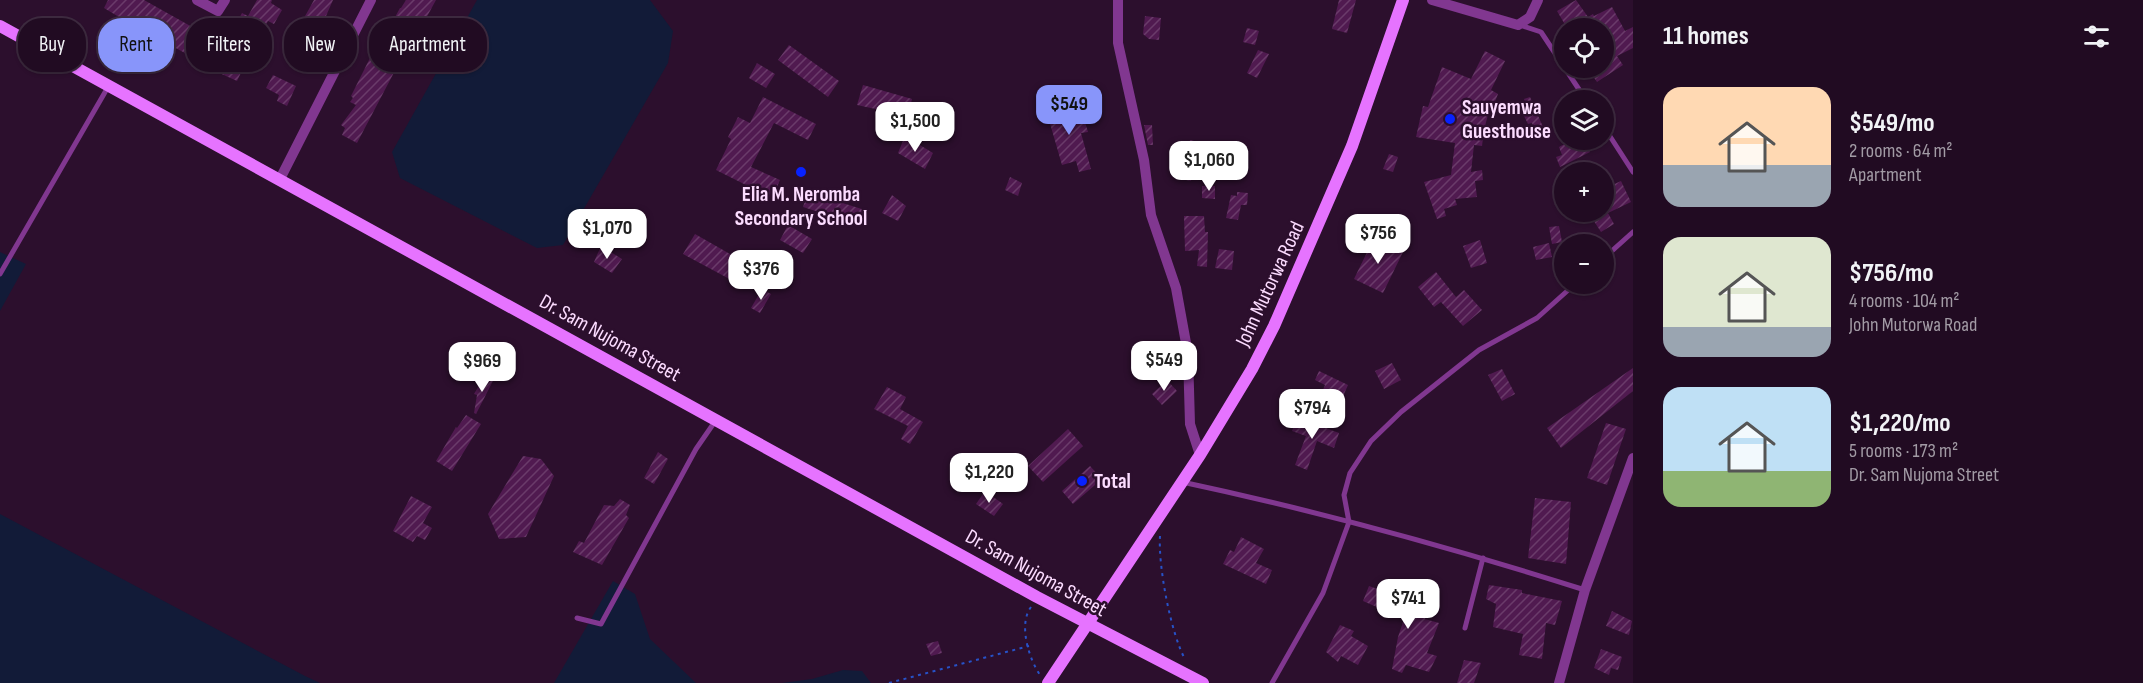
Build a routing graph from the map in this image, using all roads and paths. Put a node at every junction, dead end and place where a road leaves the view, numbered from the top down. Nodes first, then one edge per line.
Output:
1 (197, 0) edge
2 (225, 0) edge
3 (371, 0) edge
4 (1118, 0) edge
5 (1403, 0) edge
6 (1432, 0) edge
7 (1538, 0) edge
8 (1518, 25) junction
9 (0, 26) edge
10 (109, 85) junction
11 (1579, 90) edge
12 (1614, 143) edge
13 (1633, 172) edge
14 (280, 179) junction
15 (1633, 232) edge
16 (1614, 249) edge
17 (0, 274) edge
18 (1564, 294) edge
19 (717, 419) junction
20 (1200, 455) junction
21 (1633, 458) edge
22 (1182, 482) junction
23 (1349, 522) junction
24 (1160, 529) dead end
25 (1483, 558) junction
26 (1585, 590) junction
27 (1038, 597) junction
28 (577, 618) dead end
29 (1087, 624) junction
30 (1465, 628) dead end
31 (1029, 646) junction
32 (1193, 681) edge
33 (890, 683) edge
34 (1048, 683) edge
35 (1272, 683) edge
36 (1559, 683) edge

1 - 2 street
3 - 14 street
4 - 20 street
5 - 20 street, John Mutorwa Road
6 - 8 street
7 - 8 street
8 - 11 lane
9 - 10 street, Dr. Sam Nujoma Street
10 - 14 street, Dr. Sam Nujoma Street
10 - 17 lane
12 - 13 lane
14 - 19 street, Dr. Sam Nujoma Street
15 - 16 lane
18 - 23 lane
19 - 27 street, Dr. Sam Nujoma Street
19 - 28 lane
20 - 22 street, John Mutorwa Road
21 - 26 street
22 - 23 lane
22 - 29 street, John Mutorwa Road
23 - 25 lane
23 - 35 lane
24 - 32 path
25 - 26 lane
25 - 30 lane
26 - 36 street
27 - 29 street, Dr. Sam Nujoma Street
27 - 31 path
29 - 32 street, Dr. Sam Nujoma Street
29 - 34 street, John Mutorwa Road
31 - 33 path
31 - 34 path

